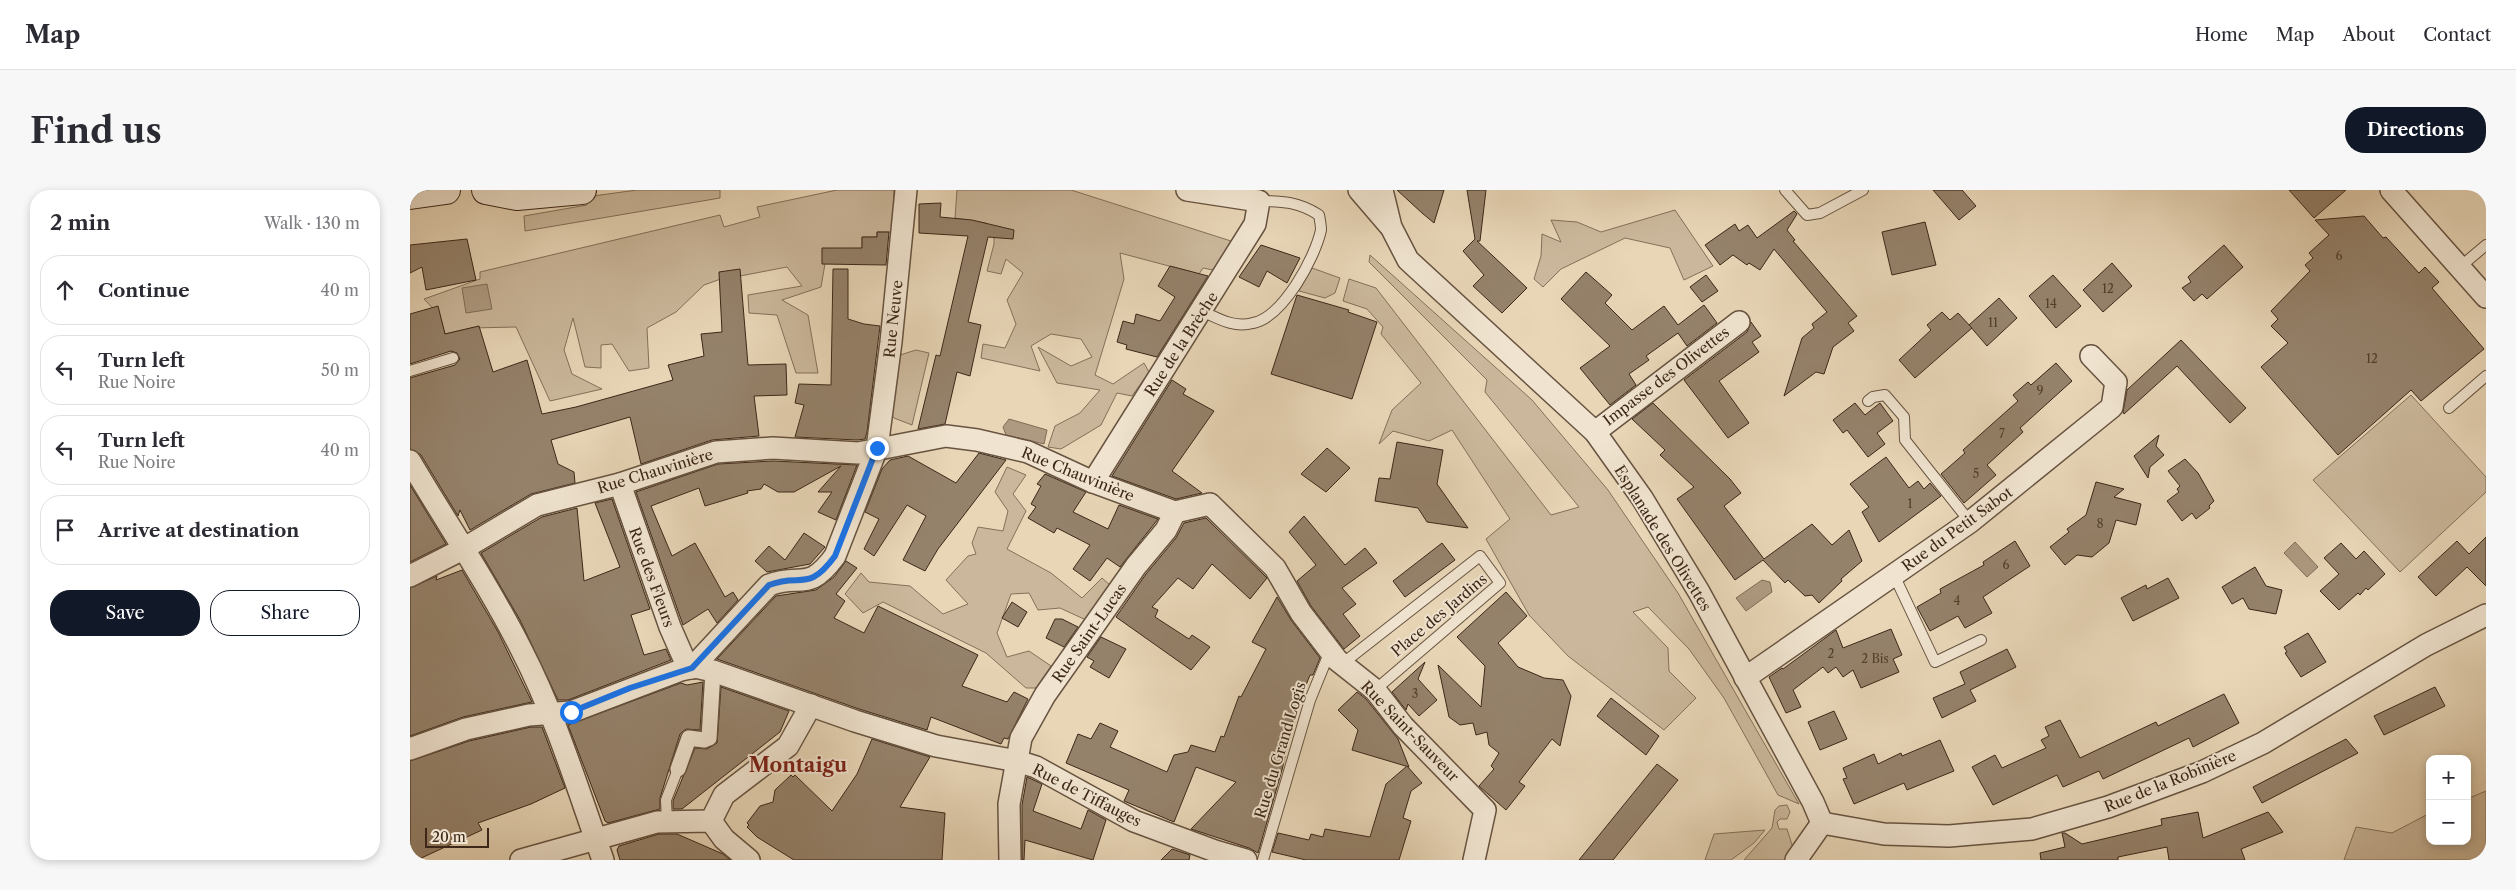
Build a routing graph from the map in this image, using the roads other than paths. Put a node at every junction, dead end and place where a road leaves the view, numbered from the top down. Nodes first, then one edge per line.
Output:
1 (446, 190) edge
2 (486, 190) edge
3 (582, 190) edge
4 (906, 190) edge
5 (1187, 190) edge
6 (1359, 190) edge
7 (1382, 190) edge
8 (1785, 190) edge
9 (1863, 190) edge
10 (2391, 190) edge
11 (410, 195) edge
12 (1259, 201) junction
13 (1391, 227) junction
14 (2486, 245) edge
15 (2460, 267) junction
16 (2486, 297) edge
17 (1202, 311) junction
18 (1739, 322) dead end
19 (2090, 356) dead end
20 (453, 358) dead end
21 (410, 371) edge
22 (2486, 376) edge
23 (1868, 402) dead end
24 (2449, 408) dead end
25 (1594, 432) junction
26 (877, 448) junction
27 (410, 461) edge
28 (1093, 482) junction
29 (620, 484) junction
30 (1175, 512) junction
31 (1970, 522) junction
32 (463, 549) junction
33 (1894, 575) junction
34 (410, 576) edge
35 (2486, 615) edge
36 (1981, 640) dead end
37 (1336, 657) junction
38 (690, 668) junction
39 (713, 670) junction
40 (1745, 678) junction
41 (1375, 690) junction
42 (812, 705) junction
43 (550, 714) junction
44 (410, 748) edge
45 (1016, 761) junction
46 (678, 769) joint
47 (712, 820) junction
48 (667, 821) junction
49 (1822, 823) junction
50 (596, 839) junction
51 (521, 860) edge
52 (603, 860) edge
53 (749, 860) edge
54 (1010, 860) edge
55 (1246, 860) edge
56 (1263, 860) edge
57 (1474, 860) edge
58 (1796, 860) edge

1 - 11 main road
2 - 3 main road
4 - 26 street, Rue Neuve
5 - 12 street
6 - 13 street, Esplanade des Olivettes
7 - 13 street, Esplanade des Olivettes
8 - 9 lane
10 - 15 street
12 - 17 street, Rue de la Brèche
12 - 17 lane
13 - 25 street, Esplanade des Olivettes
14 - 15 lane
15 - 16 street
17 - 28 street, Rue de la Brèche
18 - 25 street, Impasse des Olivettes
19 - 31 street, Rue du Petit Sabot
20 - 21 lane
22 - 24 lane
23 - 31 lane
25 - 40 street, Esplanade des Olivettes
26 - 28 street, Rue Chauvinière
26 - 29 street, Rue Chauvinière
26 - 38 street, Rue Neuve
27 - 32 street
28 - 30 street, Rue Chauvinière
29 - 32 street, Rue Chauvinière
29 - 38 street, Rue des Fleurs
30 - 37 street, Rue Saint-Sauveur
30 - 45 street, Rue Saint-Lucas
31 - 33 street, Rue du Petit Sabot
32 - 34 street, Rue Chauvinière
32 - 43 street
33 - 36 lane
33 - 40 street, Rue du Petit Sabot
35 - 49 street, Rue de la Robinière
37 - 41 street, Rue Saint-Sauveur
37 - 41 lane, Place des Jardins
37 - 56 lane, Rue du Grand Logis
38 - 39 street, Rue de Tiffauges
38 - 43 street
39 - 42 street, Rue de Tiffauges
39 - 46 street
40 - 49 street, Esplanade des Olivettes
41 - 57 street, Rue Saint-Sauveur
42 - 45 street, Rue de Tiffauges
42 - 47 street
43 - 44 street
43 - 50 street
45 - 54 street, Rue Saint-Lucas
45 - 55 street, Rue de Tiffauges
46 - 48 lane
47 - 48 street
47 - 53 street
48 - 50 street
49 - 58 street
50 - 51 street
50 - 52 street

